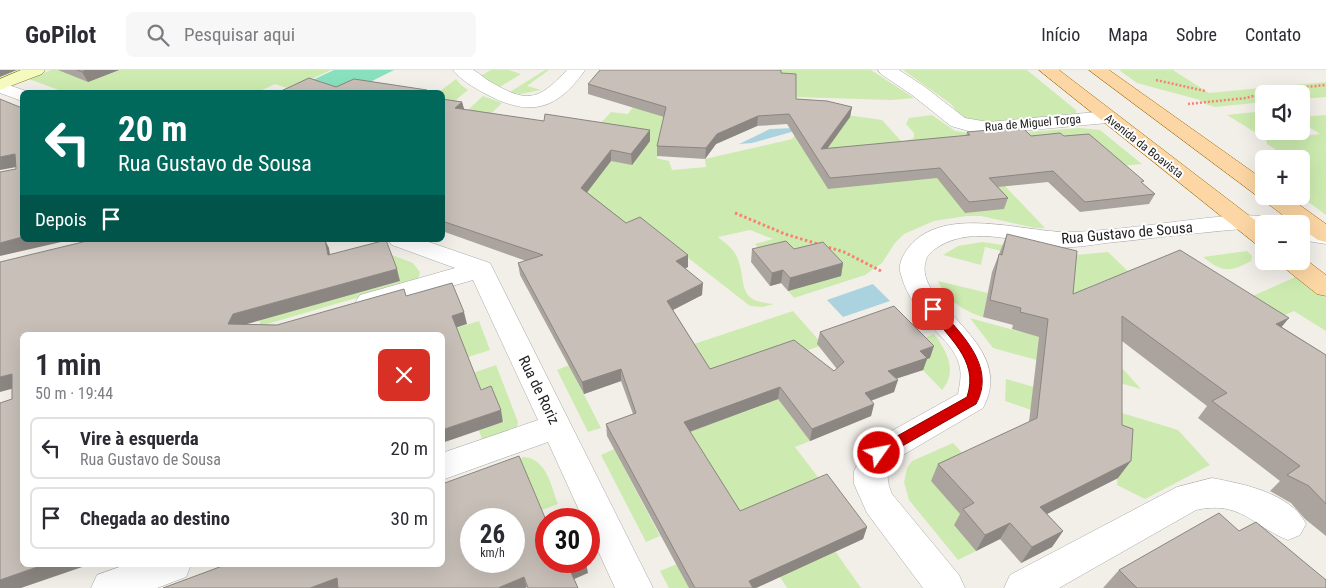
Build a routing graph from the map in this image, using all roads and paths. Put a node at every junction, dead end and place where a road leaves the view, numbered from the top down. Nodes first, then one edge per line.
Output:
1 (36, 70) edge
2 (462, 70) edge
3 (576, 70) edge
4 (886, 70) edge
5 (1048, 70) edge
6 (1098, 70) edge
7 (1148, 78) dead end
8 (1326, 85) edge
9 (0, 86) edge
10 (1204, 91) dead end
11 (20, 95) edge
12 (1203, 102) dead end
13 (1107, 117) junction
14 (1255, 183) edge
15 (1284, 205) edge
16 (734, 213) dead end
17 (1241, 221) junction
18 (1255, 222) edge
19 (1255, 232) edge
20 (1310, 233) edge
21 (1326, 236) edge
22 (406, 242) edge
23 (480, 269) junction
24 (1303, 270) edge
25 (888, 275) dead end
26 (1326, 288) edge
27 (346, 307) edge
28 (556, 426) junction
29 (445, 466) edge
30 (1288, 524) dead end
31 (168, 567) edge
32 (110, 588) edge
33 (634, 588) edge
34 (946, 588) edge
35 (1022, 588) edge

1 - 9 street
2 - 3 street
4 - 13 street, Rua de Miguel Torga
5 - 13 main road, Avenida da Boavista
6 - 14 main road
7 - 10 path
8 - 12 path
9 - 11 street
13 - 17 main road, Avenida da Boavista
15 - 21 main road
16 - 25 path
17 - 18 street
17 - 19 main road, Avenida da Boavista
17 - 34 street, Rua Gustavo de Sousa
20 - 21 street
22 - 23 street
23 - 27 street
23 - 28 street, Rua de Roriz
24 - 26 main road
28 - 29 street
28 - 33 street, Rua de Roriz
30 - 35 street
31 - 32 street

